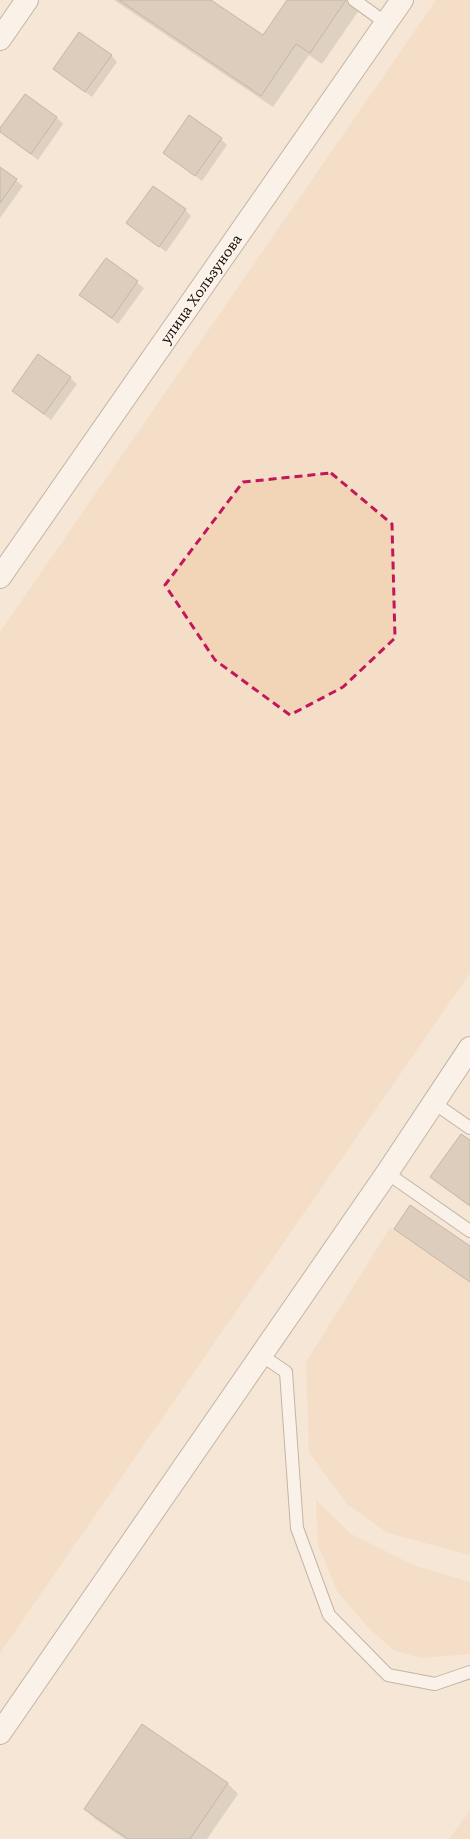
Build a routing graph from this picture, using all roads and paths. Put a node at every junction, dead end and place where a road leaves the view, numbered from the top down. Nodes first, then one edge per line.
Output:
1 (27, 0) edge
2 (354, 0) edge
3 (402, 0) edge
4 (386, 23) junction
5 (0, 40) edge
6 (0, 577) edge
7 (470, 1048) edge
8 (434, 1103) junction
9 (470, 1128) edge
10 (387, 1173) junction
11 (470, 1231) edge
12 (261, 1355) junction
13 (470, 1672) edge
14 (0, 1733) edge

1 - 5 main road
2 - 4 lane
3 - 4 main road, улица Хользунова
4 - 6 main road, улица Хользунова
7 - 8 main road
8 - 9 lane
8 - 10 main road
10 - 11 lane
10 - 12 main road
12 - 13 lane
12 - 14 main road

